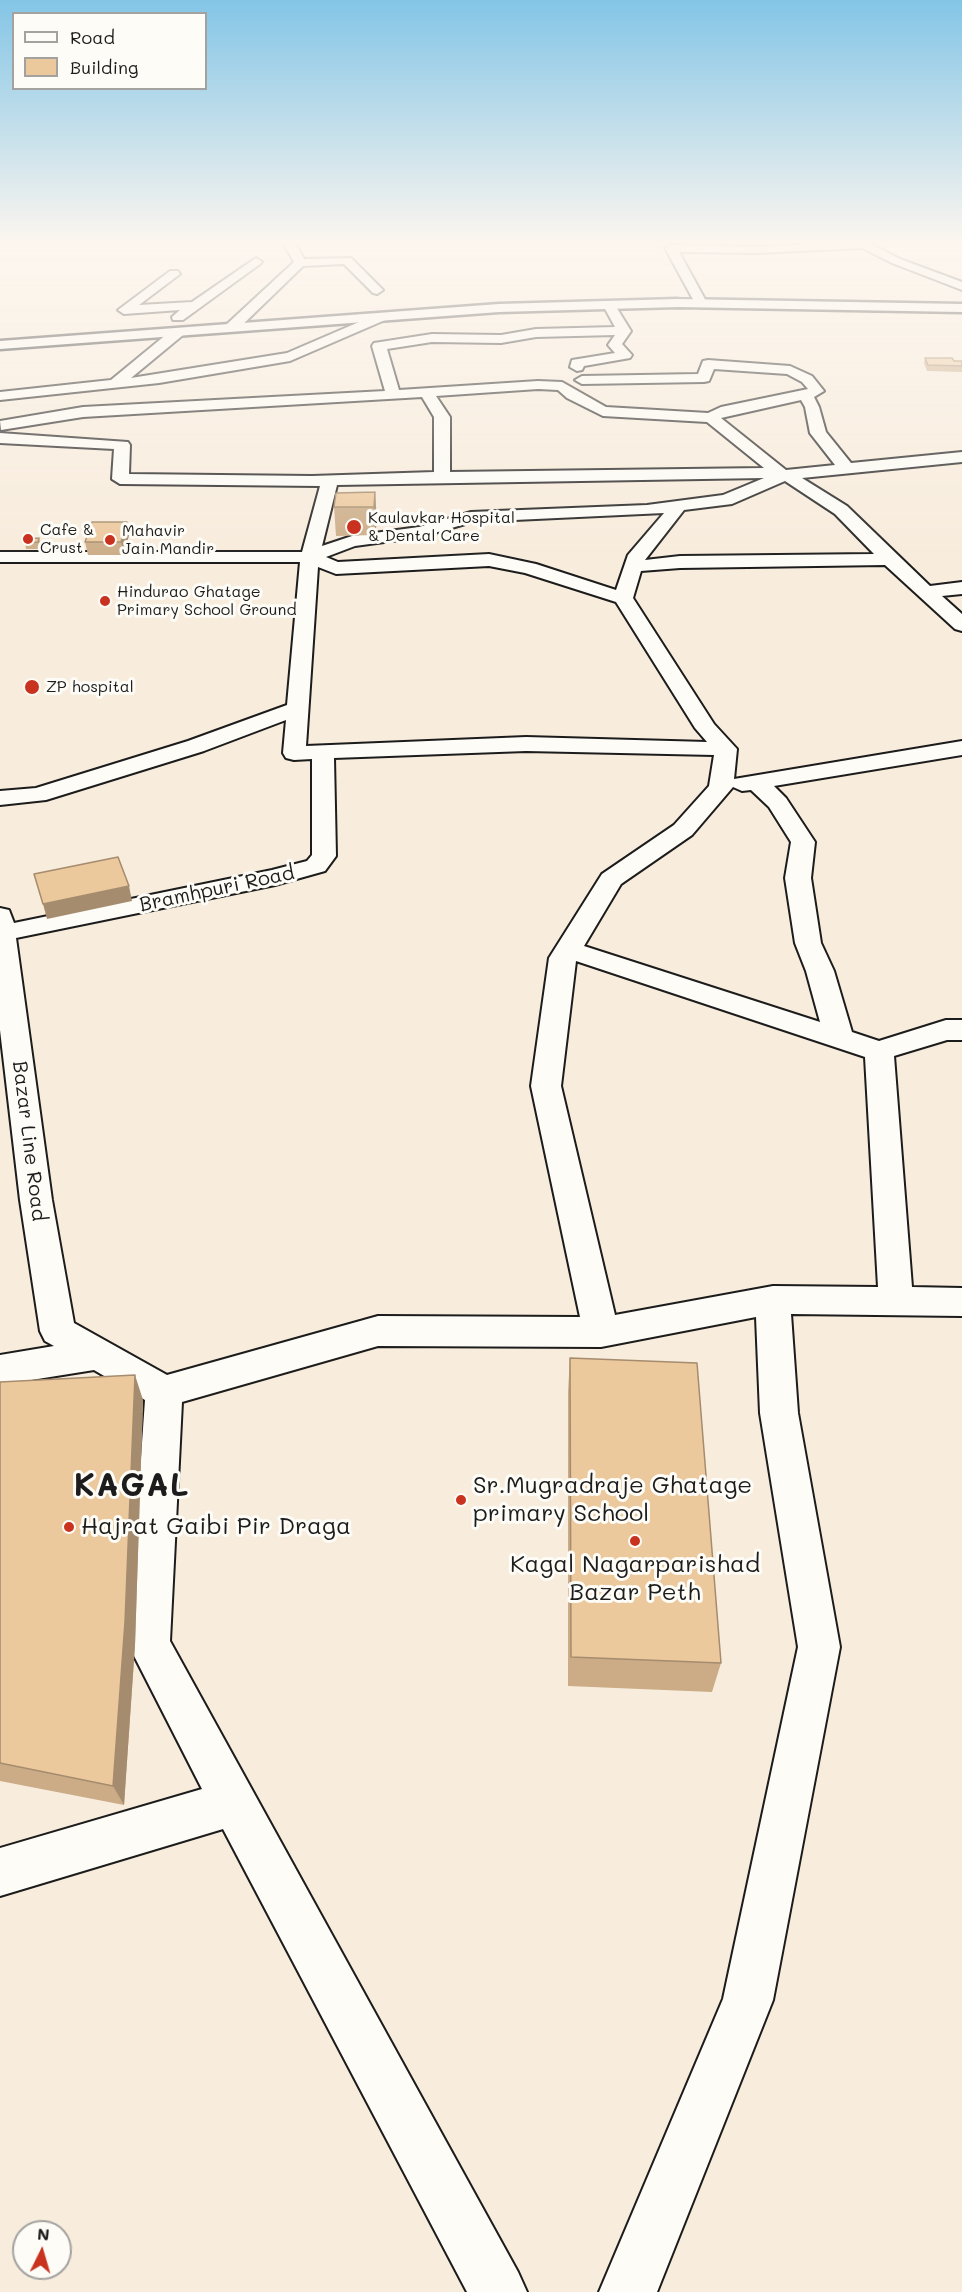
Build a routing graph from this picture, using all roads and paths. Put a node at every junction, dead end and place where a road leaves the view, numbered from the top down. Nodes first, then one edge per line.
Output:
1 (157, 350) edge
2 (306, 350) edge
3 (380, 350) edge
4 (620, 350) edge
5 (582, 380) junction
6 (116, 384) junction
7 (562, 387) junction
8 (426, 393) junction
9 (393, 395) junction
10 (805, 395) junction
11 (0, 396) edge
12 (711, 418) junction
13 (0, 426) edge
14 (0, 438) edge
15 (962, 457) edge
16 (846, 468) junction
17 (786, 475) junction
18 (442, 477) junction
19 (330, 480) junction
20 (678, 506) junction
21 (0, 557) edge
22 (310, 557) junction
23 (890, 559) junction
24 (634, 566) junction
25 (962, 588) edge
26 (926, 592) junction
27 (623, 598) junction
28 (962, 626) edge
29 (298, 708) junction
30 (962, 748) edge
31 (726, 749) junction
32 (323, 752) junction
33 (756, 782) junction
34 (721, 787) junction
35 (0, 798) edge
36 (1, 925) edge
37 (568, 950) junction
38 (962, 1030) edge
39 (839, 1038) junction
40 (879, 1051) junction
41 (773, 1300) junction
42 (896, 1301) junction
43 (962, 1302) edge
44 (601, 1332) junction
45 (98, 1354) junction
46 (0, 1370) edge
47 (164, 1392) junction
48 (234, 1802) junction
49 (0, 1872) edge
50 (498, 2292) edge
51 (628, 2292) edge

1 - 6 street
2 - 6 street
3 - 9 street
4 - 5 street
5 - 7 street
5 - 10 street
6 - 11 street
7 - 8 street
7 - 12 street
8 - 9 street
8 - 18 street
9 - 13 street
10 - 12 street
10 - 16 street
12 - 18 street
14 - 19 street
15 - 16 street
16 - 17 street
17 - 20 street
17 - 23 street
18 - 19 street
19 - 22 street
20 - 22 street
20 - 24 street
21 - 22 street
22 - 27 street
22 - 29 street
23 - 24 street
23 - 26 street
24 - 27 street
25 - 26 street
26 - 28 street
27 - 31 street
29 - 32 street
29 - 35 street
30 - 33 street
31 - 32 street
31 - 34 street
32 - 36 street, Bramhpuri Road
33 - 34 street
33 - 39 street
34 - 37 street
36 - 45 street, Bazar Line Road
37 - 39 street
37 - 44 street
38 - 40 street
39 - 40 street
40 - 42 street
41 - 42 street
41 - 44 street
41 - 51 street
42 - 43 street
44 - 47 street
45 - 46 street
45 - 47 street
47 - 48 street
48 - 49 street
48 - 50 street

